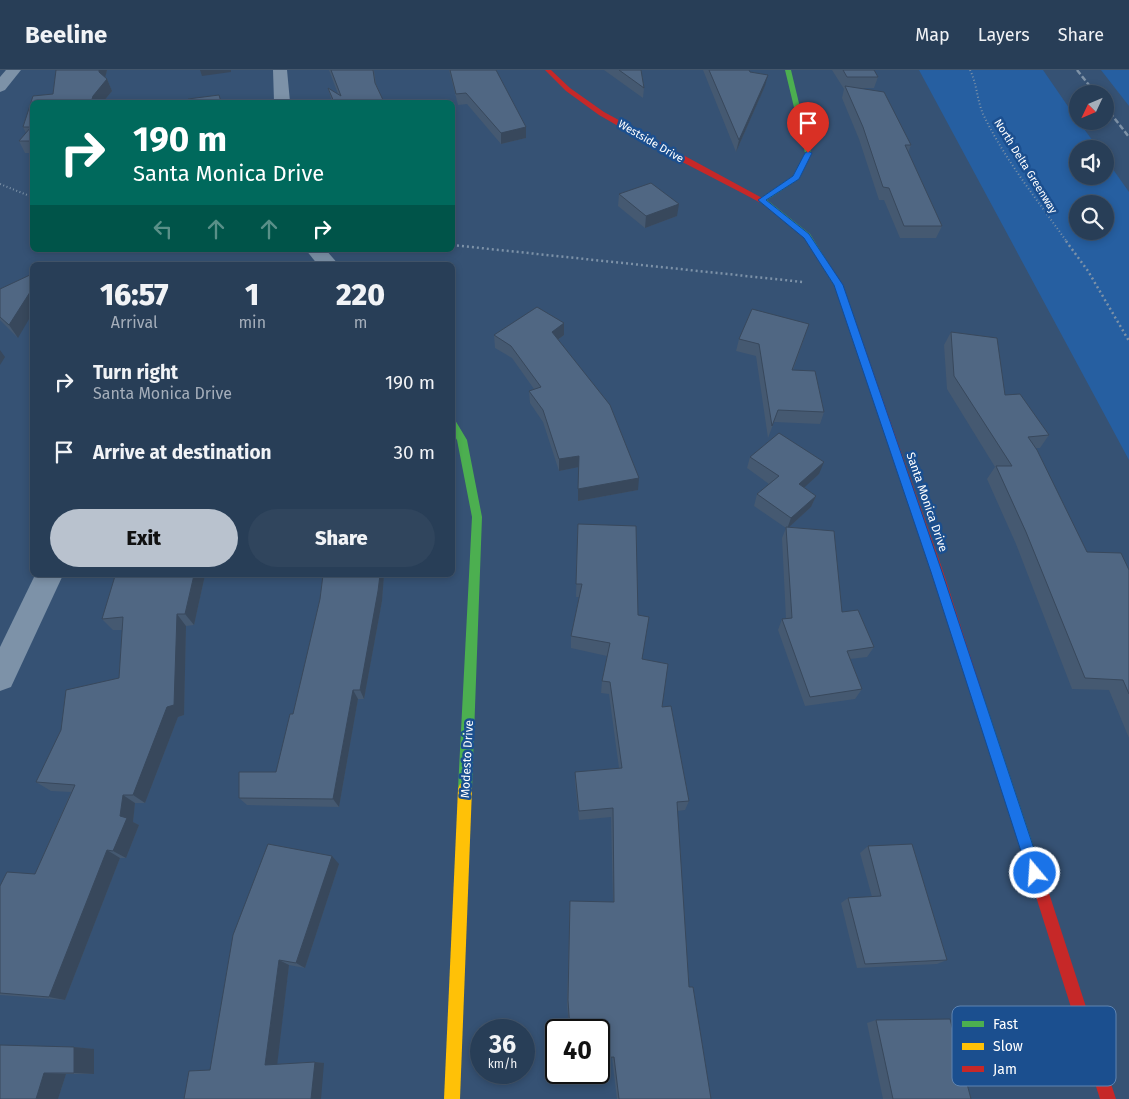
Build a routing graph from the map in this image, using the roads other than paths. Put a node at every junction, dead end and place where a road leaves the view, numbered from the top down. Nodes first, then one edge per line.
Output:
1 (14, 70) edge
2 (280, 70) edge
3 (548, 70) edge
4 (788, 70) edge
5 (0, 87) edge
6 (282, 100) edge
7 (762, 200) junction
8 (318, 252) edge
9 (326, 262) edge
10 (455, 427) edge
11 (48, 577) edge
12 (0, 678) edge
13 (1078, 1006) edge
14 (1104, 1086) edge
15 (452, 1099) edge
16 (1108, 1099) edge

1 - 5 street
2 - 6 street
3 - 7 street, Westside Drive
4 - 7 street
7 - 13 street, Santa Monica Drive
8 - 9 street
10 - 15 street, Modesto Drive
11 - 12 street
14 - 16 street, Santa Monica Drive

